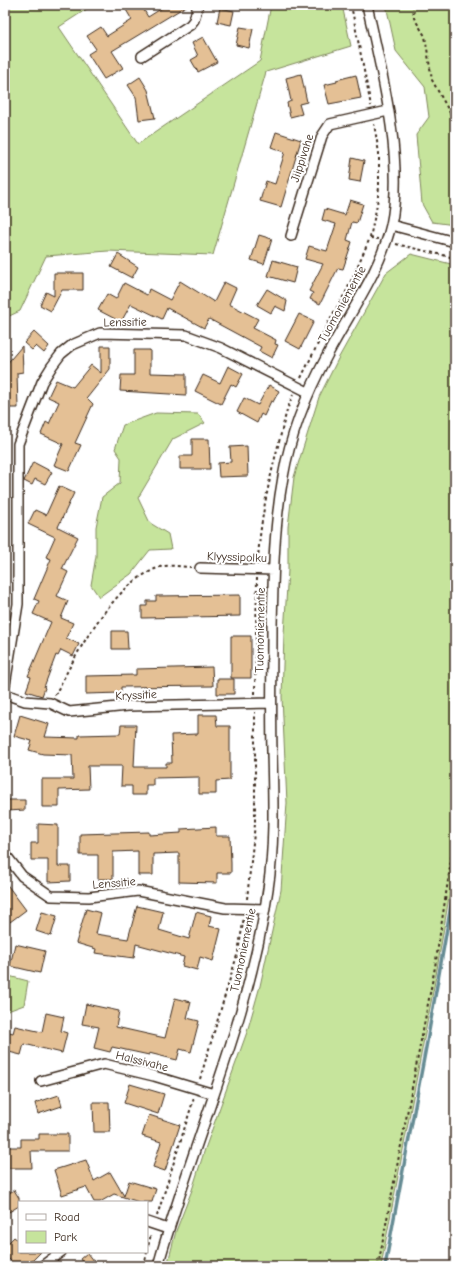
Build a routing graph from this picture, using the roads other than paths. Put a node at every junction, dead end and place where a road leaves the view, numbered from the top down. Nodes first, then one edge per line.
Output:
1 (198, 5) edge
2 (367, 5) edge
3 (142, 56) dead end
4 (388, 111) junction
5 (391, 225) junction
6 (291, 236) dead end
7 (455, 242) edge
8 (308, 392) junction
9 (200, 568) road end
10 (273, 570) junction
11 (5, 685) edge
12 (5, 694) edge
13 (271, 703) junction
14 (5, 854) edge
15 (264, 909) junction
16 (41, 1081) dead end
17 (214, 1094) junction
18 (148, 1222) edge
19 (168, 1229) junction
20 (60, 1253) edge
21 (42, 1266) edge
22 (158, 1266) edge

1 - 3 street
2 - 4 street, Tuomoniementie
4 - 5 street, Tuomoniementie
4 - 6 street, Jiippivahe
5 - 7 street
5 - 8 street, Tuomoniementie
8 - 10 street, Tuomoniementie
8 - 11 street, Lenssitie
9 - 10 street, Klyyssipolku
10 - 13 street, Tuomoniementie
12 - 13 street, Kryssitie
13 - 15 street, Tuomoniementie
14 - 15 street, Lenssitie
15 - 17 street, Tuomoniementie
16 - 17 street, Halssivahe
17 - 19 street, Tuomoniementie
18 - 19 street
19 - 22 street, Tuomoniementie
20 - 21 street

